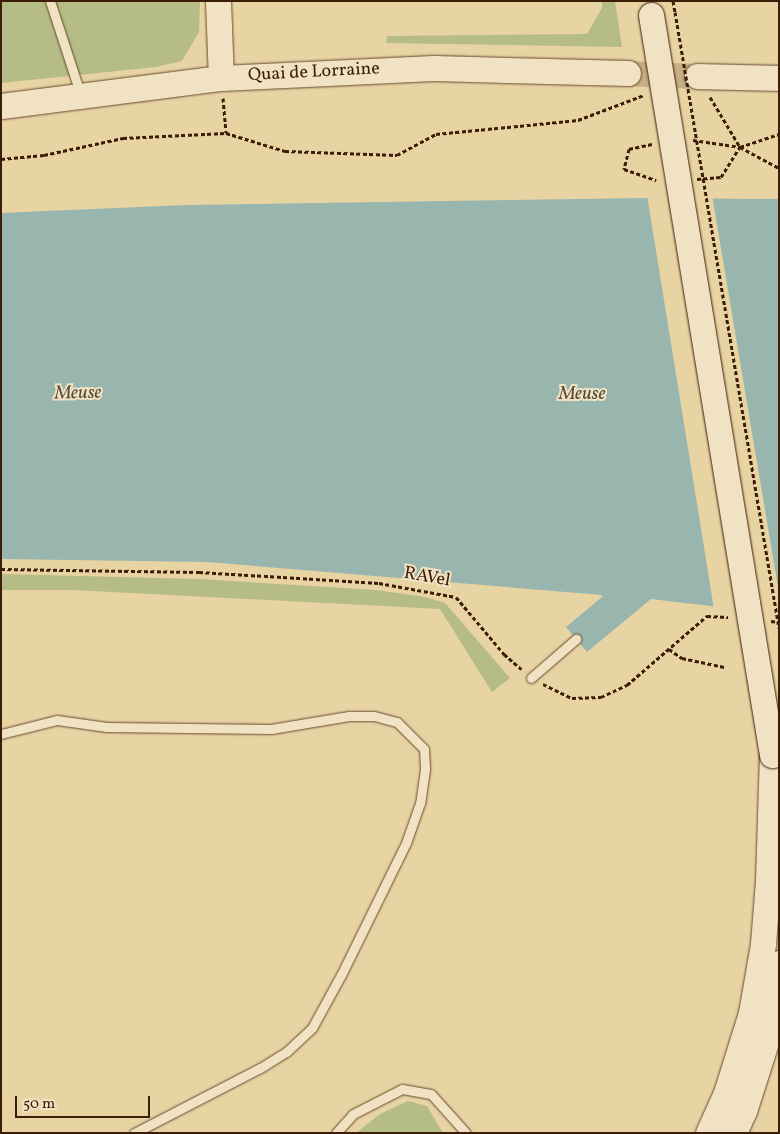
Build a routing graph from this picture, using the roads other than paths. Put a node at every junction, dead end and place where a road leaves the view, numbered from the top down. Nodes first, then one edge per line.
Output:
1 (50, 1) edge
2 (218, 1) edge
3 (659, 9) edge
4 (628, 74) tunnel mouth
5 (221, 78) junction
6 (779, 78) edge
7 (688, 79) tunnel mouth
8 (80, 96) junction
9 (1, 106) edge
10 (576, 640) dead end
11 (531, 678) road end
12 (1, 734) edge
13 (775, 762) edge
14 (779, 790) edge
15 (779, 963) edge
16 (134, 1133) edge
17 (336, 1133) edge
18 (466, 1133) edge
19 (708, 1133) edge
20 (734, 1133) edge

1 - 8 lane
2 - 5 main road
3 - 13 main road, bridge
4 - 5 main road, Quai de Lorraine
5 - 8 main road, Quai de Lorraine
6 - 7 main road
8 - 9 main road, Quai de Lorraine
10 - 11 lane
12 - 16 lane
13 - 14 main road
13 - 19 main road
15 - 20 main road
17 - 18 lane

